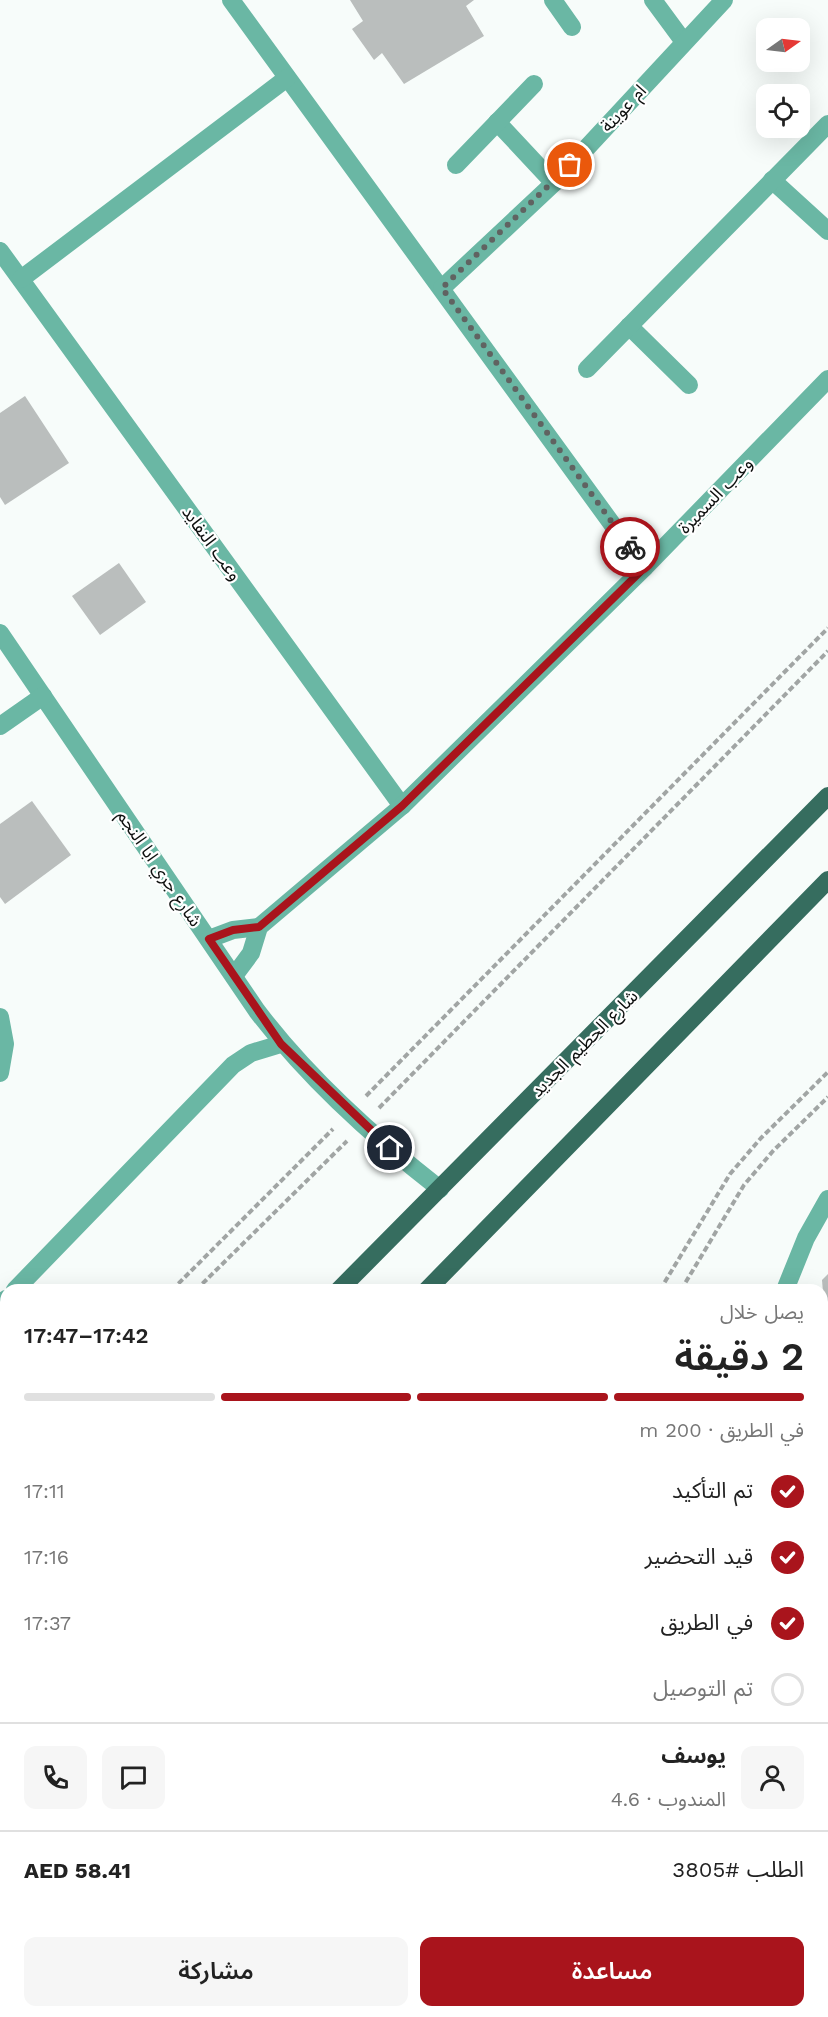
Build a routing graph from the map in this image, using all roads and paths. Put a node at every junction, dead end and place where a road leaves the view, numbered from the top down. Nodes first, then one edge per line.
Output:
1 (231, 0) edge
2 (553, 0) edge
3 (653, 0) edge
4 (724, 0) edge
5 (572, 27) dead end
6 (684, 42) junction
7 (288, 78) junction
8 (534, 84) dead end
9 (497, 122) junction
10 (828, 124) edge
11 (456, 165) dead end
12 (772, 180) junction
13 (554, 183) junction
14 (828, 231) edge
15 (0, 251) edge
16 (21, 279) junction
17 (442, 288) junction
18 (629, 326) junction
19 (587, 369) dead end
20 (828, 380) edge
21 (689, 385) dead end
22 (644, 568) junction
23 (828, 628) edge
24 (0, 633) edge
25 (828, 651) edge
26 (43, 696) junction
27 (0, 726) edge
28 (828, 796) edge
29 (402, 806) junction
30 (828, 880) edge
31 (259, 927) junction
32 (209, 939) junction
33 (234, 976) junction
34 (0, 1017) edge
35 (281, 1044) junction
36 (828, 1072) edge
37 (0, 1073) edge
38 (828, 1097) edge
39 (356, 1118) junction
40 (440, 1189) junction
41 (828, 1199) edge
42 (21, 1284) edge
43 (178, 1284) edge
44 (202, 1284) edge
45 (345, 1284) edge
46 (434, 1284) edge
47 (664, 1284) edge
48 (685, 1284) edge
49 (787, 1284) edge

1 - 7 street
2 - 5 street
3 - 6 street
4 - 6 street, ام عوينة
6 - 13 street, ام عوينة
7 - 16 street
7 - 17 street
8 - 9 street
9 - 11 street
9 - 13 street
10 - 12 street
12 - 14 street
12 - 18 street
13 - 17 street, ام عوينة
15 - 16 street, وعب النفايد
16 - 29 street, وعب النفايد
17 - 22 street
18 - 19 street
18 - 21 street
20 - 22 street, وعب السميرة
22 - 29 street, وعب السميرة
23 - 39 path
24 - 26 street, شارع جري ابا النجم
25 - 39 path
26 - 27 street
26 - 32 street, شارع جري ابا النجم
28 - 40 main road, شارع الحطيم الجديد
29 - 31 street, وعب السميرة
30 - 46 main road
31 - 32 street
31 - 33 street
32 - 33 street, شارع جري ابا النجم
33 - 35 street, شارع جري ابا النجم
34 - 37 street
35 - 39 street, شارع جري ابا النجم
35 - 42 street
36 - 47 path
38 - 48 path
39 - 40 street, شارع جري ابا النجم
39 - 43 path
39 - 44 path
40 - 45 main road, شارع الحطيم الجديد
41 - 49 street

